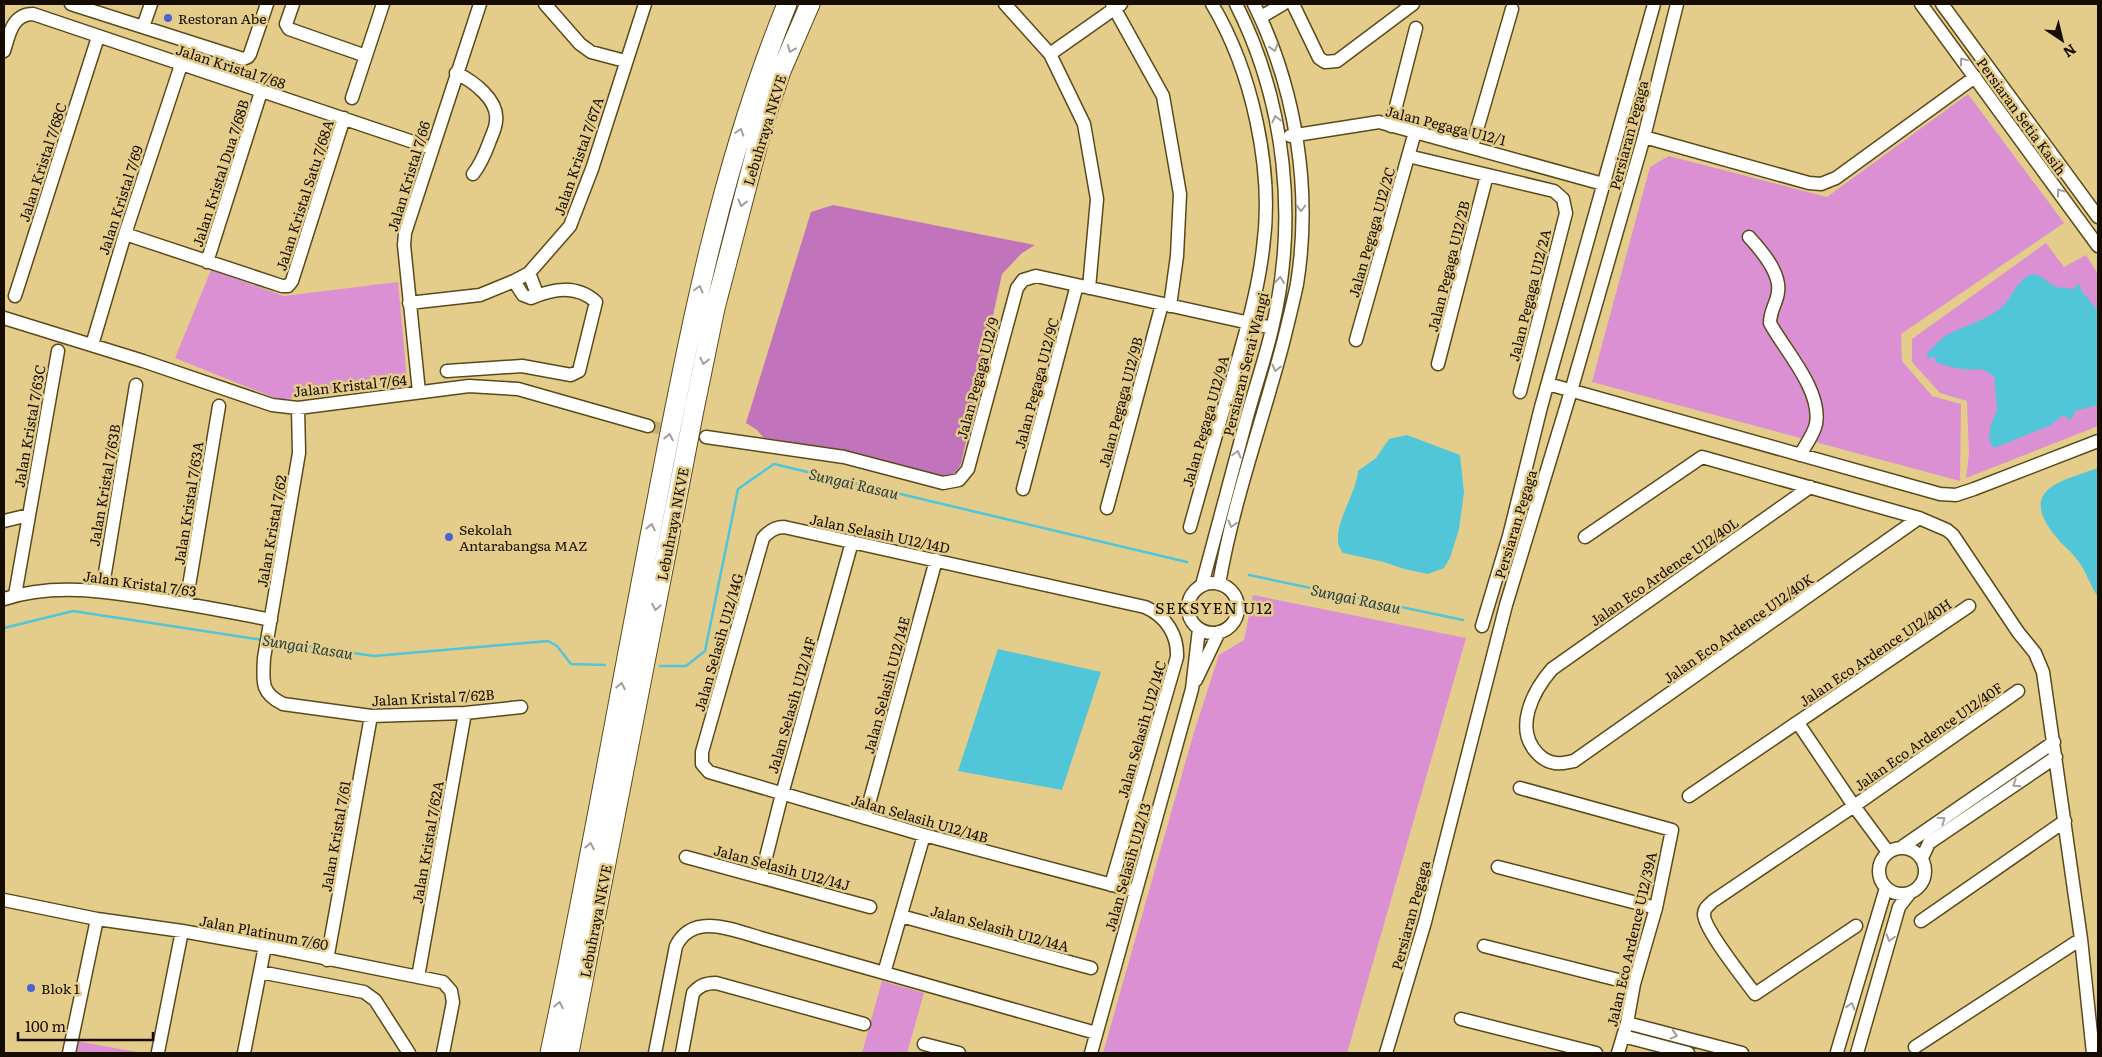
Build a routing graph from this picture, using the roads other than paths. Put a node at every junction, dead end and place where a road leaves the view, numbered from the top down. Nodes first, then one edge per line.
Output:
1 (71, 4) edge
2 (151, 4) edge
3 (267, 4) edge
4 (293, 4) edge
5 (383, 4) edge
6 (480, 4) edge
7 (545, 4) edge
8 (645, 4) edge
9 (787, 4) edge
10 (810, 4) edge
11 (1004, 4) edge
12 (1212, 4) edge
13 (1236, 4) edge
14 (1254, 4) edge
15 (1283, 4) edge
16 (1293, 4) edge
17 (1413, 4) edge
18 (1654, 4) edge
19 (1677, 4) edge
20 (1921, 4) edge
21 (1942, 4) edge
22 (1116, 5) edge
23 (1512, 9) dead end
24 (1261, 17) junction
25 (143, 27) junction
26 (1416, 28) dead end
27 (98, 37) junction
28 (4, 52) edge
29 (1050, 54) junction
30 (366, 56) junction
31 (625, 61) junction
32 (181, 65) junction
33 (456, 73) junction
34 (1975, 77) junction
35 (261, 92) junction
36 (352, 98) dead end
37 (344, 118) junction
38 (1391, 126) junction
39 (1415, 132) junction
40 (1297, 134) junction
41 (1644, 137) junction
42 (1280, 139) junction
43 (1472, 147) junction
44 (432, 148) junction
45 (1408, 156) junction
46 (473, 174) dead end
47 (1487, 176) junction
48 (1603, 184) junction
49 (2098, 217) edge
50 (124, 234) junction
51 (1749, 237) dead end
52 (2098, 246) edge
53 (207, 262) junction
54 (529, 273) junction
55 (514, 281) junction
56 (1083, 287) junction
57 (15, 296) dead end
58 (531, 298) junction
59 (409, 303) junction
60 (1166, 305) junction
61 (4, 318) edge
62 (1248, 323) junction
63 (1272, 328) junction
64 (1356, 340) dead end
65 (92, 345) junction
66 (58, 351) dead end
67 (1438, 364) dead end
68 (447, 371) dead end
69 (1548, 384) junction
70 (136, 385) dead end
71 (1571, 391) junction
72 (419, 392) junction
73 (1520, 392) dead end
74 (219, 406) dead end
75 (298, 408) junction
76 (648, 426) tunnel mouth
77 (706, 437) tunnel mouth
78 (2098, 441) edge
79 (1800, 455) junction
80 (1810, 487) junction
81 (1023, 489) dead end
82 (1107, 508) dead end
83 (29, 514) junction
84 (1919, 518) junction
85 (4, 520) edge
86 (1190, 526) dead end
87 (770, 531) joint
88 (1586, 537) dead end
89 (852, 542) junction
90 (936, 560) junction
91 (985, 570) joint
92 (1219, 584) junction
93 (1202, 586) junction
94 (102, 590) junction
95 (10, 597) edge
96 (186, 604) junction
97 (1969, 606) dead end
98 (270, 625) junction
99 (1482, 626) dead end
100 (1199, 630) junction
101 (1219, 632) junction
102 (264, 658) joint
103 (1192, 689) junction
104 (2018, 691) dead end
105 (521, 707) dead end
106 (466, 712) junction
107 (371, 716) junction
108 (1798, 724) junction
109 (2054, 742) junction
110 (2056, 757) junction
111 (1574, 761) joint
112 (702, 764) joint
113 (1520, 788) dead end
114 (782, 794) junction
115 (1689, 796) dead end
116 (1854, 806) junction
117 (865, 818) junction
118 (2065, 821) junction
119 (924, 835) junction
120 (1902, 847) junction
121 (1888, 852) junction
122 (686, 856) dead end
123 (1922, 858) junction
124 (1498, 867) dead end
125 (761, 877) junction
126 (1111, 885) junction
127 (1886, 888) junction
128 (1135, 892) junction
129 (1909, 894) junction
130 (4, 900) edge
131 (870, 907) dead end
132 (1656, 908) junction
133 (901, 916) junction
134 (97, 919) junction
135 (1921, 920) dead end
136 (1856, 926) dead end
137 (182, 931) junction
138 (2081, 939) junction
139 (265, 946) junction
140 (1484, 946) dead end
141 (327, 960) junction
142 (1092, 968) dead end
143 (260, 972) junction
144 (884, 973) junction
145 (418, 977) junction
146 (1634, 984) junction
147 (1461, 1019) dead end
148 (864, 1024) dead end
149 (1625, 1029) junction
150 (1096, 1033) junction
151 (924, 1044) dead end
152 (1915, 1047) dead end
153 (158, 1052) edge
154 (69, 1053) edge
155 (244, 1053) edge
156 (409, 1053) edge
157 (442, 1053) edge
158 (550, 1053) edge
159 (569, 1053) edge
160 (655, 1053) edge
161 (682, 1053) edge
162 (959, 1053) edge
163 (1091, 1053) edge
164 (1386, 1053) edge
165 (1596, 1053) edge
166 (1618, 1053) edge
167 (1688, 1053) edge
168 (1742, 1053) edge
169 (1839, 1053) edge
170 (1858, 1053) edge
171 (2092, 1053) edge

1 - 25 street
2 - 25 street
3 - 25 street
4 - 30 street
5 - 30 street
6 - 33 street, Jalan Kristal 7/66
7 - 31 street
8 - 31 street, Jalan Kristal 7/67A
158 -> 9 highway, Lebuhraya NKVE
10 -> 159 highway, Lebuhraya NKVE
11 - 29 street, Jalan Pegaga U12/9C
12 - 62 street, Jalan Pegaga U12/9A
42 -> 13 street, Persiaran Serai Wangi
14 - 24 street
15 - 24 street
16 - 17 street
18 - 48 street, Persiaran Pegaga
19 - 41 street, Persiaran Pegaga
34 -> 20 street, Persiaran Setia Kasih
21 - 49 street, Persiaran Setia Kasih
22 - 29 street
22 - 60 street, Jalan Pegaga U12/9B
23 - 43 street
24 -> 40 street
26 - 38 street
27 - 28 street, Jalan Kristal 7/68
27 - 32 street, Jalan Kristal 7/68
27 - 57 street, Jalan Kristal 7/68C
29 - 56 street, Jalan Pegaga U12/9C
30 - 36 street
31 - 54 street, Jalan Kristal 7/67A
32 - 35 street, Jalan Kristal 7/68
32 - 50 street, Jalan Kristal 7/69
33 - 44 street, Jalan Kristal 7/66
33 - 46 street
34 - 41 street
52 -> 34 street, Persiaran Setia Kasih
35 - 37 street, Jalan Kristal 7/68
35 - 53 street, Jalan Kristal Dua 7/68B
37 - 44 street, Jalan Kristal 7/68
37 - 53 street, Jalan Kristal Satu 7/68A
38 - 39 street, Jalan Pegaga U12/1
38 - 40 street, Jalan Pegaga U12/1
39 - 43 street, Jalan Pegaga U12/1
39 - 45 street, Jalan Pegaga U12/2C
40 - 42 street, Jalan Pegaga U12/1
40 -> 92 street
41 - 71 street, Persiaran Pegaga
63 -> 42 street, Persiaran Serai Wangi
43 - 48 street, Jalan Pegaga U12/1
44 - 59 street, Jalan Kristal 7/66
45 - 47 street
45 - 64 street, Jalan Pegaga U12/2C
47 - 67 street, Jalan Pegaga U12/2B
47 - 73 street, Jalan Pegaga U12/2A
48 - 69 street, Persiaran Pegaga
50 - 53 street
50 - 65 street, Jalan Kristal 7/69
51 - 79 street
54 - 55 street, Jalan Kristal 7/67A
54 - 58 street
55 - 58 street
55 - 59 street, Jalan Kristal 7/67A
56 - 60 street, Jalan Pegaga U12/9
56 - 77 street, Jalan Pegaga U12/9
56 - 81 street, Jalan Pegaga U12/9C
58 - 68 street
59 - 72 street, Jalan Kristal 7/66
60 - 62 street, Jalan Pegaga U12/9
60 - 82 street, Jalan Pegaga U12/9B
61 - 65 street, Jalan Kristal 7/64
62 - 63 street, Jalan Pegaga U12/9
62 - 86 street, Jalan Pegaga U12/9A
93 -> 63 street, Persiaran Serai Wangi
65 - 75 street, Jalan Kristal 7/64
66 - 83 street, Jalan Kristal 7/63C
69 - 71 street
69 - 99 street, Persiaran Pegaga
70 - 94 street, Jalan Kristal 7/63B
71 - 79 street
71 - 164 street, Persiaran Pegaga
72 - 75 street, Jalan Kristal 7/64
72 - 76 street, Jalan Kristal 7/64
74 - 96 street, Jalan Kristal 7/63A
75 - 98 street, Jalan Kristal 7/62
78 - 79 street
80 - 84 street
80 - 88 street
80 - 111 street, Jalan Eco Ardence U12/40L
83 - 85 street
83 - 95 street, Jalan Kristal 7/63C
84 - 109 street
84 - 111 street, Jalan Eco Ardence U12/40K
87 - 89 street, Jalan Selasih U12/14D
87 - 112 street, Jalan Selasih U12/14G
89 - 90 street, Jalan Selasih U12/14D
89 - 114 street, Jalan Selasih U12/14F
90 - 91 street, Jalan Selasih U12/14D
90 - 117 street, Jalan Selasih U12/14E
91 - 126 street, Jalan Selasih U12/14C
92 - 93 street
92 - 101 street
93 - 100 street
94 - 95 street, Jalan Kristal 7/63
94 - 96 street, Jalan Kristal 7/63
96 - 98 street, Jalan Kristal 7/63
97 - 108 street, Jalan Eco Ardence U12/40H
98 - 102 street, Jalan Kristal 7/62
100 - 101 street
100 - 103 street, Jalan Selasih U12/13
101 - 103 street, Jalan Selasih U12/13
102 - 107 street, Jalan Kristal 7/62B
103 - 128 street, Jalan Selasih U12/13
104 - 116 street, Jalan Eco Ardence U12/40F
105 - 106 street, Jalan Kristal 7/62B
106 - 107 street, Jalan Kristal 7/62B
106 - 145 street, Jalan Kristal 7/62A
107 - 141 street, Jalan Kristal 7/61
108 - 115 street, Jalan Eco Ardence U12/40H
108 - 116 street
109 - 110 street
120 -> 109 street
110 - 118 street
110 -> 123 street
112 - 114 street, Jalan Selasih U12/14B
113 - 132 street, Jalan Eco Ardence U12/39A
114 - 117 street, Jalan Selasih U12/14B
114 - 125 street, Jalan Selasih U12/14F
116 - 121 street
116 - 136 street, Jalan Eco Ardence U12/40F
117 - 119 street, Jalan Selasih U12/14B
118 - 135 street
118 - 138 street
119 - 126 street, Jalan Selasih U12/14B
119 - 133 street
120 - 121 street
120 - 123 street
121 - 127 street
122 - 125 street, Jalan Selasih U12/14J
123 - 129 street
124 - 132 street
125 - 131 street, Jalan Selasih U12/14J
126 - 128 street, Jalan Selasih U12/14B
127 - 129 street
169 -> 127 street
128 - 150 street, Jalan Selasih U12/13
129 -> 170 street
130 - 134 street, Jalan Platinum 7/60
132 - 146 street, Jalan Eco Ardence U12/39A
133 - 142 street, Jalan Selasih U12/14A
133 - 144 street
134 - 137 street, Jalan Platinum 7/60
134 - 154 street
137 - 139 street, Jalan Platinum 7/60
137 - 153 street
138 - 152 street
138 - 171 street
139 - 141 street, Jalan Platinum 7/60
139 - 143 street
140 - 146 street
141 - 145 street, Jalan Platinum 7/60
143 - 155 street
143 - 156 street
144 - 150 street
144 - 160 street
145 - 157 street, Jalan Platinum 7/60
146 - 149 street, Jalan Eco Ardence U12/39A
147 - 165 street
148 - 161 street
149 - 166 street, Jalan Eco Ardence U12/39A
149 - 167 street
149 -> 168 street
150 - 163 street, Jalan Selasih U12/13
151 - 162 street

